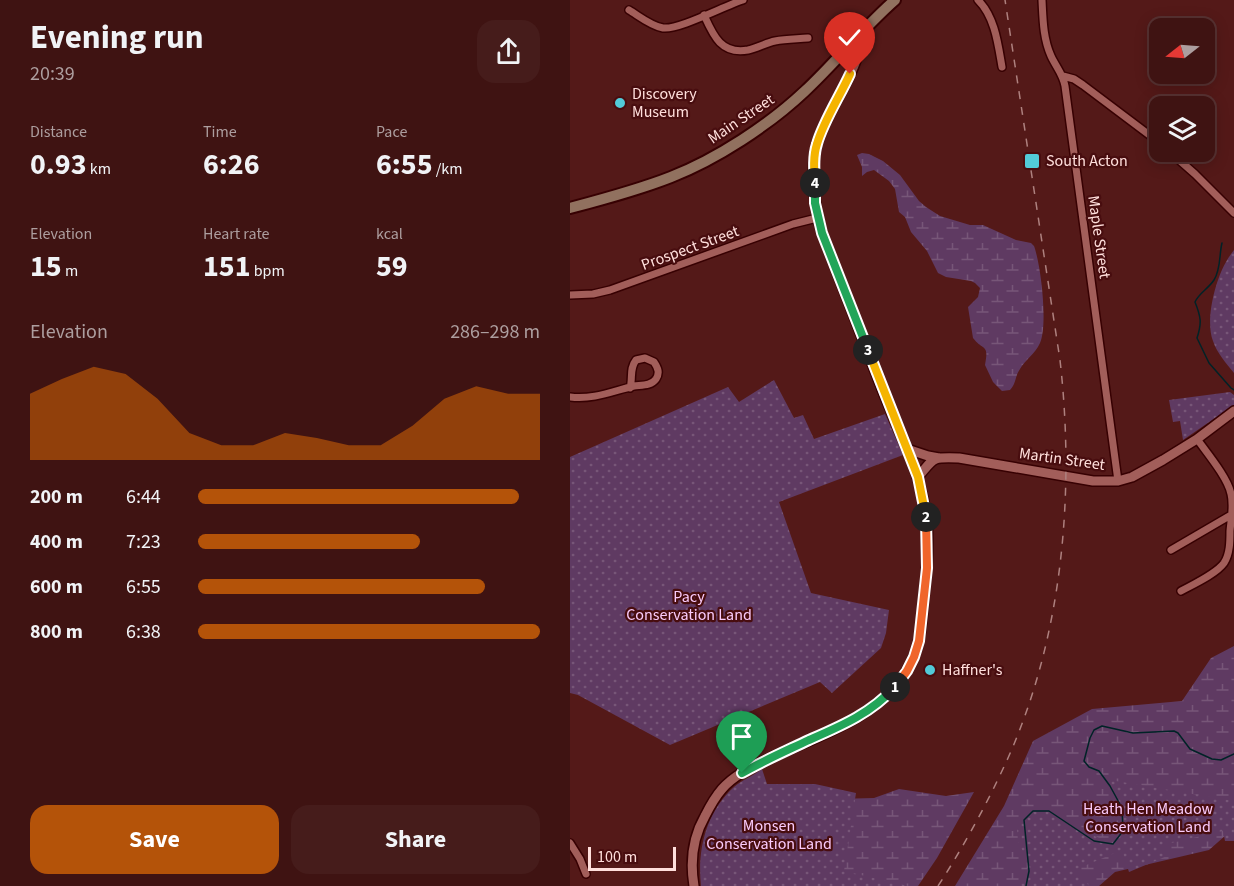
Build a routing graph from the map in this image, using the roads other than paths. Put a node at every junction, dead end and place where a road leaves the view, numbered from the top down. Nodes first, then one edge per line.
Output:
1 (743, 0) edge
2 (978, 0) edge
3 (1042, 0) edge
4 (892, 1) edge
5 (629, 10) dead end
6 (704, 15) junction
7 (863, 32) junction
8 (808, 38) dead end
9 (1002, 67) dead end
10 (1063, 75) junction
11 (1149, 135) edge
12 (1181, 162) edge
13 (570, 208) edge
14 (1234, 213) edge
15 (817, 218) junction
16 (570, 295) edge
17 (630, 388) junction
18 (570, 397) edge
19 (1234, 411) edge
20 (1197, 439) junction
21 (907, 449) junction
22 (939, 458) junction
23 (918, 477) junction
24 (1118, 481) junction
25 (1233, 515) edge
26 (1171, 550) dead end
27 (1231, 554) edge
28 (1181, 591) dead end
29 (570, 843) edge
30 (586, 874) dead end
31 (694, 886) edge

1 - 6 street
2 - 9 street
3 - 10 street, Maple Street
4 - 7 main road, Main Street
5 - 6 street
6 - 8 street
7 - 13 main road, Main Street
7 - 15 street
10 - 11 street
10 - 24 street, Maple Street
12 - 14 street
15 - 16 street, Prospect Street
15 - 21 street
17 - 17 street
17 - 18 street
19 - 20 street, Martin Street
20 - 24 street, Martin Street
20 - 25 street
21 - 22 street, Martin Street
21 - 23 street
22 - 23 street
22 - 24 street, Martin Street
23 - 31 street
25 - 26 street
25 - 27 street
27 - 28 street
29 - 30 street

